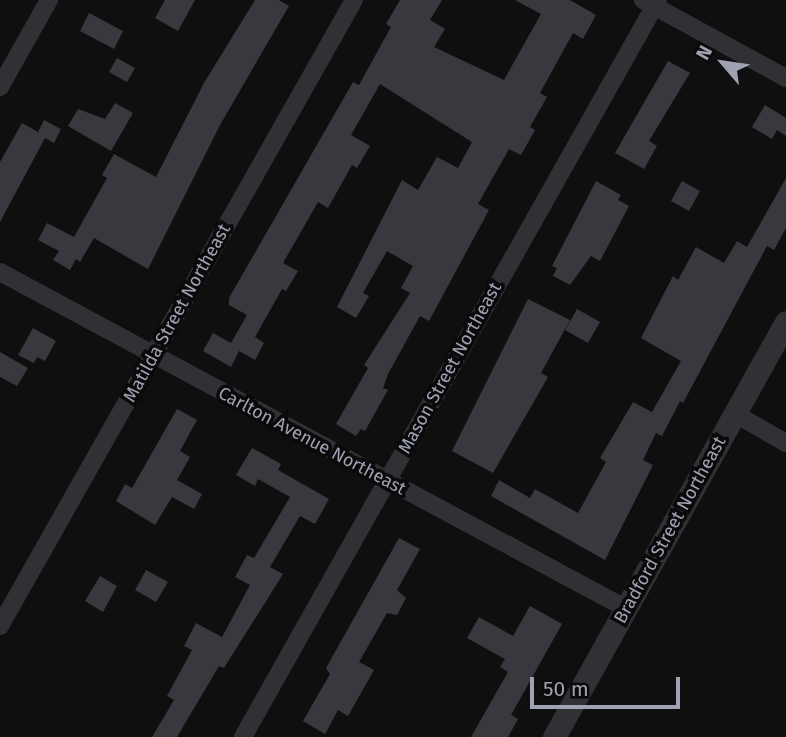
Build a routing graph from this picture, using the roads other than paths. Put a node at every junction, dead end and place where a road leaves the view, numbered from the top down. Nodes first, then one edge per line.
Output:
1 (49, 0) edge
2 (354, 0) edge
3 (652, 2) edge
4 (786, 78) edge
5 (0, 87) edge
6 (0, 272) edge
7 (786, 322) edge
8 (153, 356) junction
9 (735, 414) junction
10 (786, 443) edge
11 (386, 481) junction
12 (625, 608) junction
13 (0, 626) edge
14 (243, 737) edge
15 (554, 737) edge

1 - 5 street
2 - 8 street, Matilda Street Northeast
3 - 4 street
3 - 11 street, Mason Street Northeast
6 - 8 street, Carlton Avenue Northeast
7 - 9 street, Bradford Street Northeast
8 - 11 street, Carlton Avenue Northeast
8 - 13 street, Matilda Street Northeast
9 - 10 street
9 - 12 street, Bradford Street Northeast
11 - 12 street, Carlton Avenue Northeast
11 - 14 street, Mason Street Northeast
12 - 15 street, Bradford Street Northeast

